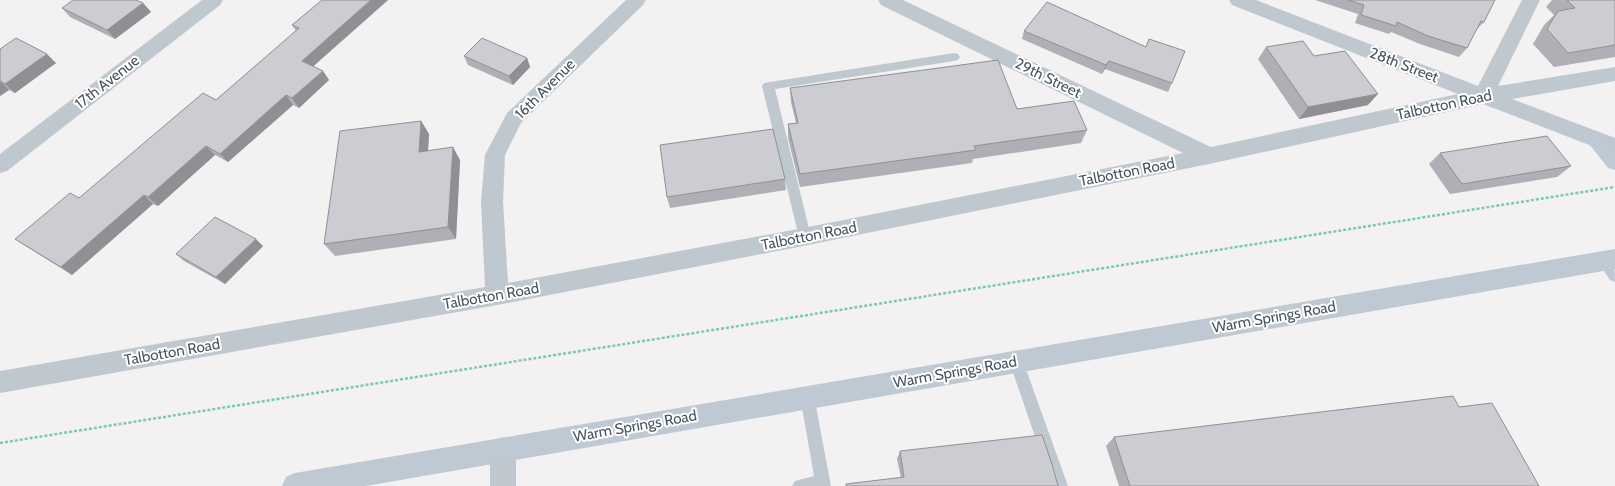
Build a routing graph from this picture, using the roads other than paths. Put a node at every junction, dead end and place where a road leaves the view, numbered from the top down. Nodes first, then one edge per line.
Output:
1 (214, 0) edge
2 (637, 0) edge
3 (887, 0) edge
4 (1238, 0) edge
5 (1531, 0) edge
6 (954, 57) dead end
7 (1615, 74) edge
8 (1483, 96) junction
9 (1596, 140) junction
10 (1615, 147) edge
11 (1209, 156) junction
12 (1615, 162) edge
13 (0, 166) edge
14 (805, 237) junction
15 (1611, 265) edge
16 (497, 295) junction
17 (1016, 361) junction
18 (0, 382) edge
19 (807, 396) junction
20 (503, 449) junction
21 (823, 484) edge
22 (295, 486) edge
23 (503, 486) edge
24 (800, 486) edge
25 (1060, 486) edge

1 - 13 street, 17th Avenue
2 - 16 street, 16th Avenue
3 - 11 street, 29th Street
4 - 8 street, 28th Street
5 - 8 street
6 - 14 lane
7 - 8 street, Talbotton Road
8 - 9 street, 28th Street
8 - 11 street, Talbotton Road
9 - 10 street, 28th Street
9 - 12 main road
11 - 14 street, Talbotton Road
14 - 16 street, Talbotton Road
15 - 17 main road, Warm Springs Road
16 - 18 street, Talbotton Road
17 - 19 main road, Warm Springs Road
17 - 25 lane
19 - 20 main road, Warm Springs Road
19 - 21 lane
20 - 22 main road, Warm Springs Road
20 - 23 street
21 - 24 lane

